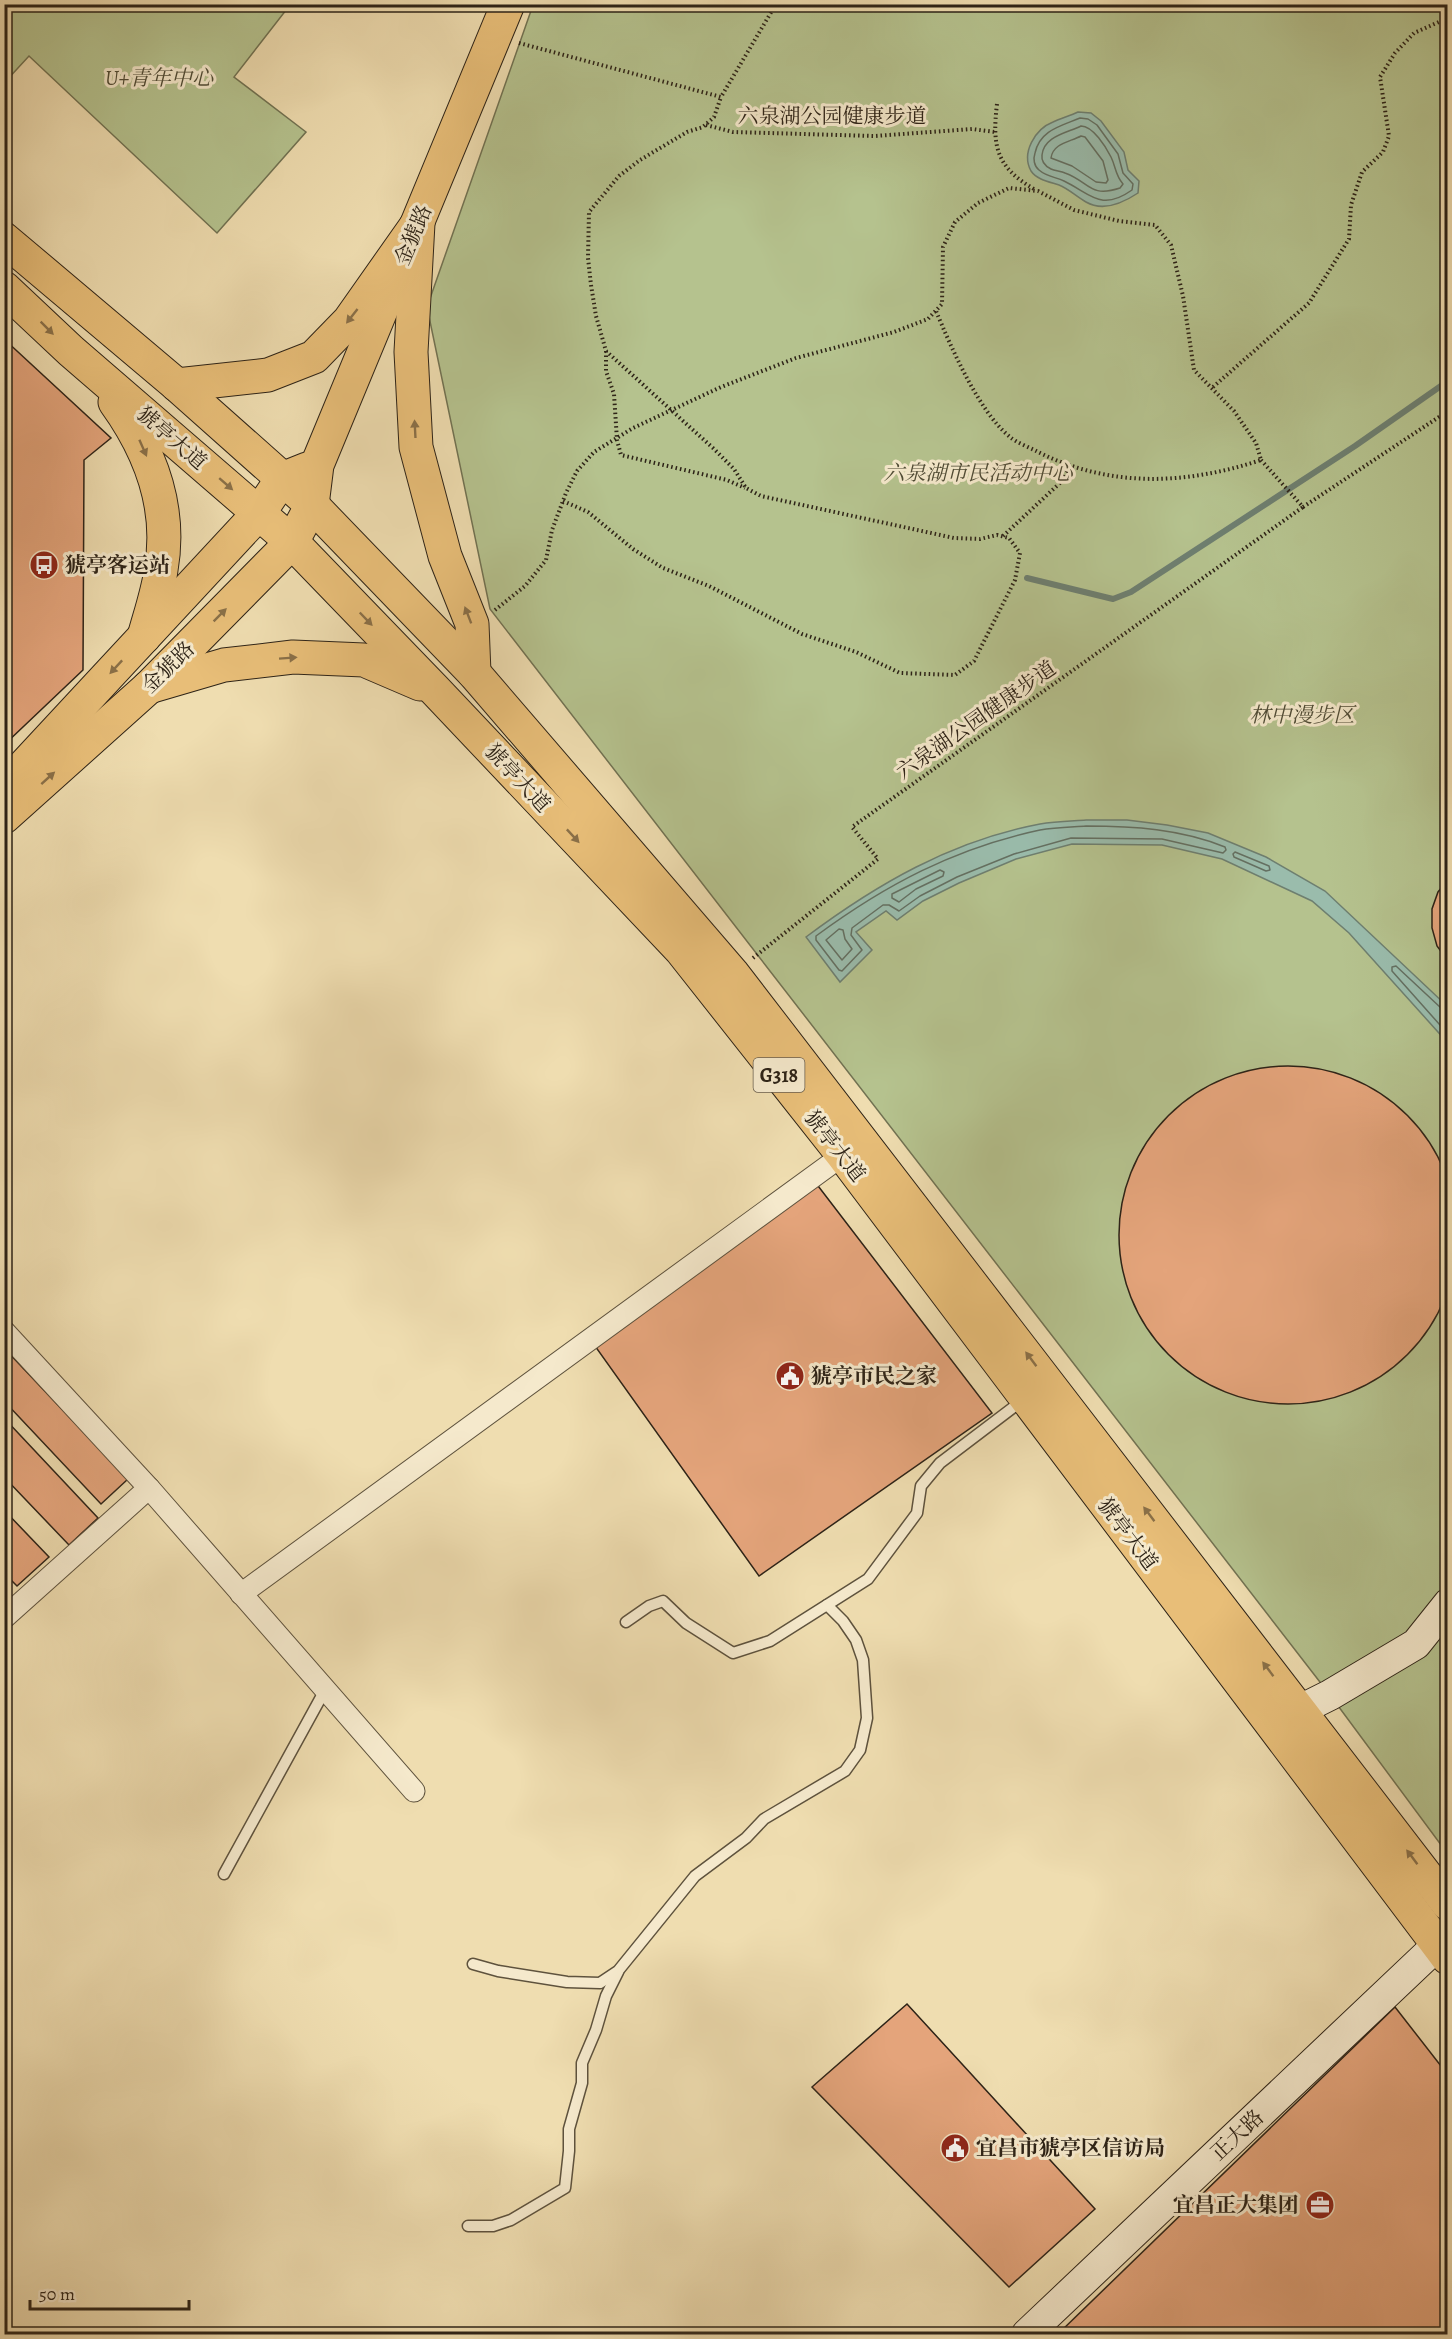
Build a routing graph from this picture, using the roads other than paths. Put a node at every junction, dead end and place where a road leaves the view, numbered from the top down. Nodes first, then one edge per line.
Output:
1 (508, 4) edge
2 (418, 223) junction
3 (4, 239) edge
4 (4, 288) edge
5 (71, 351) junction
6 (177, 386) junction
7 (317, 465) junction
8 (282, 479) junction
9 (312, 505) junction
10 (259, 513) junction
11 (292, 542) junction
12 (144, 637) junction
13 (474, 673) junction
14 (149, 687) junction
15 (435, 690) junction
16 (4, 785) edge
17 (4, 817) edge
18 (843, 1155) junction
19 (4, 1331) edge
20 (1025, 1398) junction
21 (149, 1488) junction
22 (241, 1594) junction
23 (1448, 1604) edge
24 (827, 1605) junction
25 (5, 1616) edge
26 (626, 1622) dead end
27 (325, 1690) junction
28 (1299, 1710) junction
29 (414, 1791) dead end
30 (224, 1874) dead end
31 (1448, 1904) edge
32 (1444, 1946) edge
33 (473, 1964) dead end
34 (618, 1971) junction
35 (468, 2226) dead end
36 (1027, 2334) edge

1 - 2 main road, 金猇路
2 -> 6 main road
2 - 7 main road, 金猇路
13 -> 2 main road
3 - 6 main road, 猇亭大道 / G318
4 -> 5 main road, 猇亭大道 / G318
5 -> 10 main road, 猇亭大道 / G318
5 -> 12 main road
6 - 8 main road, 猇亭大道 / G318
7 - 8 main road
7 - 9 main road, 金猇路
8 - 9 main road, 猇亭大道 / G318
8 - 10 main road, 金猇路
9 - 11 main road, 金猇路
9 - 13 main road, 猇亭大道 / G318
10 - 11 main road, 猇亭大道 / G318
10 - 12 main road, 金猇路
14 -> 11 main road, 金猇路
11 -> 15 main road, 猇亭大道 / G318
12 -> 16 main road, 金猇路
28 -> 13 main road, 猇亭大道 / G318
14 -> 15 main road
17 -> 14 main road, 金猇路
15 -> 18 main road, 猇亭大道 / G318
18 - 20 main road, 猇亭大道 / G318
18 - 22 street
19 - 21 street
20 - 24 lane
20 - 32 main road, 猇亭大道 / G318
21 - 22 street
21 - 25 street
22 - 27 street
23 - 28 main road
24 - 26 lane
24 - 34 lane
27 - 29 street
27 - 30 lane
31 -> 28 main road, 猇亭大道 / G318
32 - 36 main road, 正大路
33 - 34 lane
34 - 35 lane

